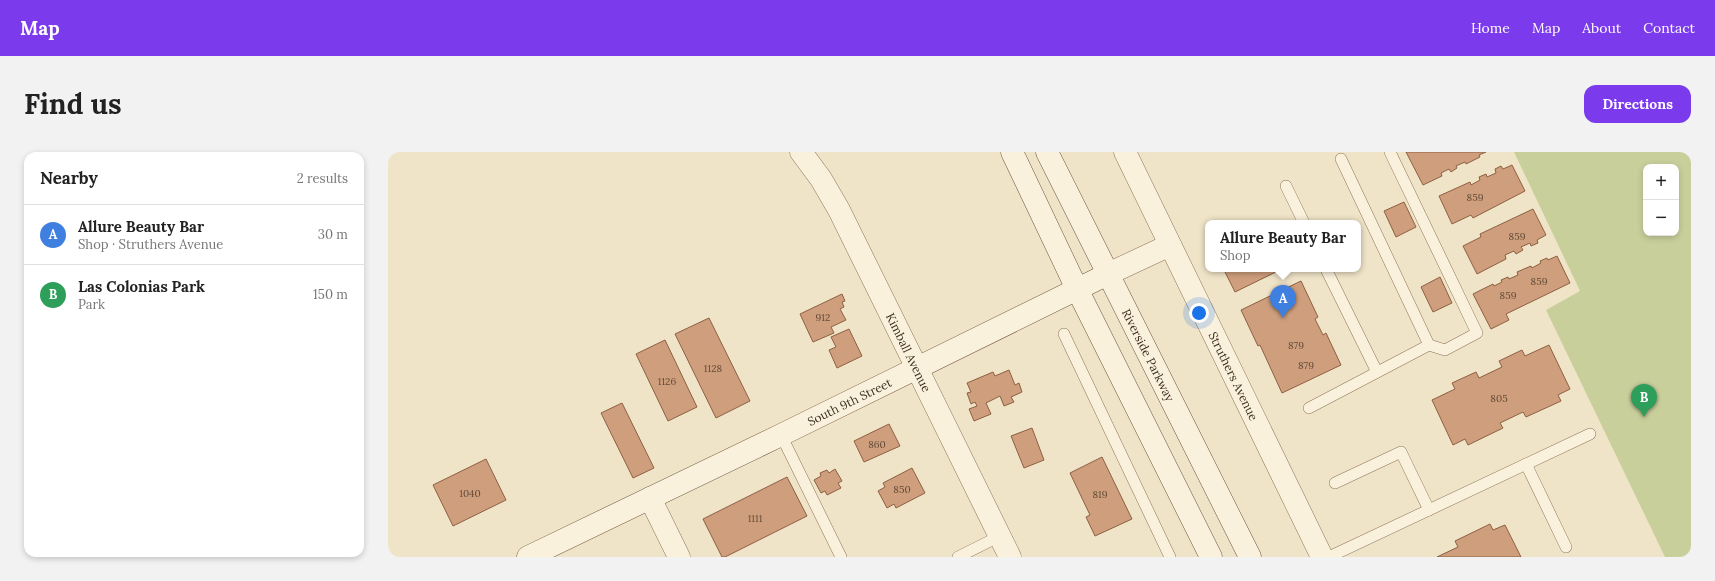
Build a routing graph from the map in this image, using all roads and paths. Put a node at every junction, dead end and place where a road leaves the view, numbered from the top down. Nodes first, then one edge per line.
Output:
1 (801, 152) edge
2 (1012, 152) edge
3 (1047, 152) edge
4 (1125, 152) edge
5 (1390, 152) edge
6 (1341, 159) dead end
7 (1286, 186) dead end
8 (1303, 220) edge
9 (1170, 245) junction
10 (1327, 272) edge
11 (1108, 274) junction
12 (1077, 290) junction
13 (1064, 334) dead end
14 (1429, 344) junction
15 (916, 367) junction
16 (1376, 372) junction
17 (1309, 408) dead end
18 (1590, 434) dead end
19 (781, 435) junction
20 (1526, 464) junction
21 (1335, 484) dead end
22 (650, 498) junction
23 (1429, 510) junction
24 (1000, 536) junction
25 (1566, 547) dead end
26 (528, 557) edge
27 (679, 557) edge
28 (841, 557) edge
29 (958, 557) edge
30 (1010, 557) edge
31 (1170, 557) edge
32 (1211, 557) edge
33 (1250, 557) edge
34 (1322, 557) edge
35 (1330, 557) edge

1 - 15 street, Kimball Avenue
2 - 12 street
3 - 11 street, Riverside Parkway
4 - 9 street, Struthers Avenue
5 - 14 lane
6 - 14 lane
7 - 8 lane
9 - 11 street, South 9th Street
9 - 34 street, Struthers Avenue
10 - 16 lane
11 - 12 street, South 9th Street
11 - 33 street, Riverside Parkway
12 - 15 street, South 9th Street
12 - 32 street
13 - 31 lane
14 - 16 lane
15 - 19 street, South 9th Street
15 - 24 street, Kimball Avenue
16 - 17 lane
18 - 20 lane
19 - 22 street, South 9th Street
19 - 28 lane
20 - 23 lane
20 - 25 lane
21 - 23 lane
22 - 26 street, South 9th Street
22 - 27 street
23 - 35 lane
24 - 29 lane
24 - 30 street, Kimball Avenue

